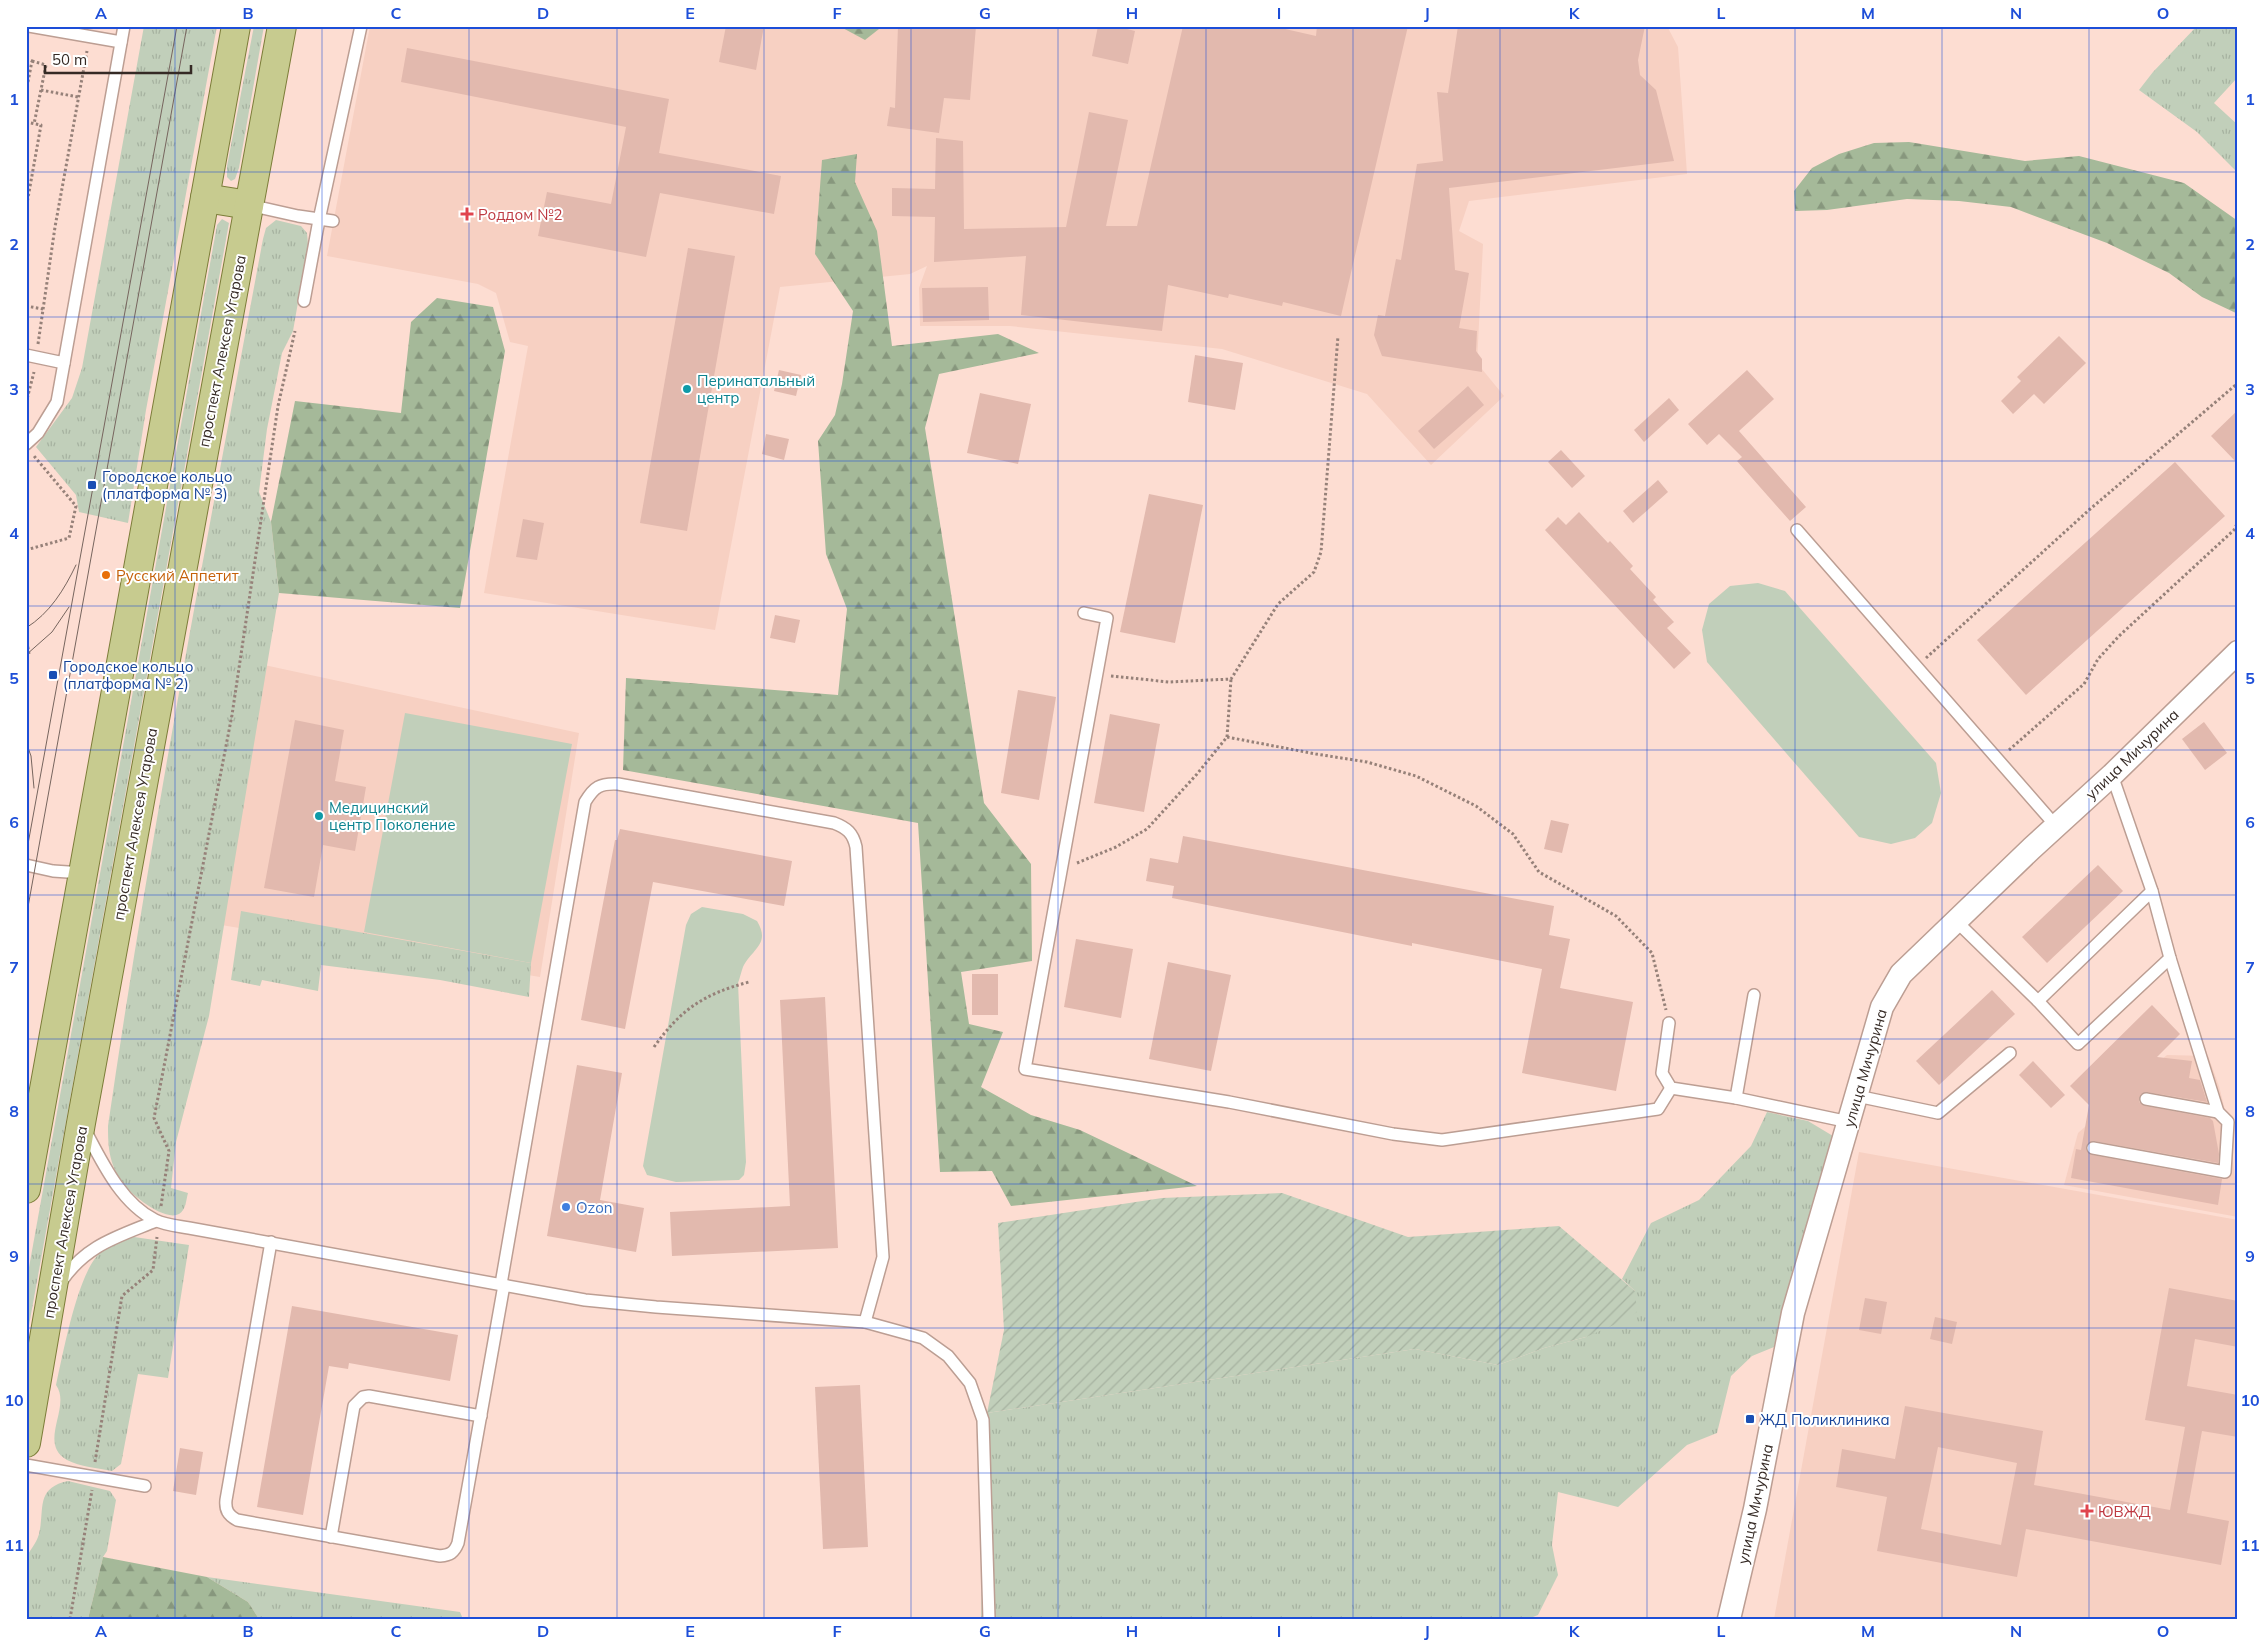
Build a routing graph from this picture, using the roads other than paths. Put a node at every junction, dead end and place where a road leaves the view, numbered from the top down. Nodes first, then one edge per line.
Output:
1 (29, 26) edge
2 (124, 26) edge
3 (236, 26) edge
4 (282, 26) edge
5 (361, 26) edge
6 (121, 42) junction
7 (205, 198) junction
8 (249, 205) junction
9 (319, 220) junction
10 (334, 222) dead end
11 (304, 301) dead end
12 (31, 356) edge
13 (64, 363) junction
14 (29, 448) edge
15 (1797, 530) dead end
16 (1084, 613) dead end
17 (2238, 652) edge
18 (2112, 775) junction
19 (2056, 826) junction
20 (26, 865) edge
21 (83, 873) junction
22 (2152, 891) junction
23 (1956, 921) junction
24 (2170, 958) junction
25 (1754, 995) dead end
26 (2038, 1001) junction
27 (1669, 1023) road end
28 (2010, 1053) dead end
29 (1671, 1088) junction
30 (1857, 1096) junction
31 (1736, 1098) junction
32 (2146, 1099) dead end
33 (2218, 1112) junction
34 (1850, 1122) junction
35 (81, 1123) junction
36 (2093, 1148) dead end
37 (26, 1188) edge
38 (158, 1221) junction
39 (271, 1242) junction
40 (502, 1285) junction
41 (53, 1294) junction
42 (865, 1322) junction
43 (481, 1416) junction
44 (26, 1443) edge
45 (26, 1465) edge
46 (145, 1486) dead end
47 (331, 1537) junction
48 (989, 1619) edge
49 (1729, 1619) edge

1 - 6 lane
2 - 6 lane
3 - 7 main road
4 - 8 main road, проспект Алексея Угарова
5 - 9 lane
6 - 13 lane
7 - 8 main road
7 - 21 main road
8 - 9 lane
8 - 35 main road, проспект Алексея Угарова
9 - 10 lane
9 - 11 lane
12 - 13 lane
13 - 14 lane
15 - 19 lane
16 - 29 lane
17 - 18 street, улица Мичурина
18 - 19 street, улица Мичурина
18 - 22 lane
19 - 23 street, улица Мичурина
20 - 21 lane
21 - 37 main road
22 - 24 lane
22 - 26 lane
23 - 26 lane
23 - 30 street, улица Мичурина
24 - 26 lane
24 - 33 lane
25 - 31 lane
27 - 29 lane
28 - 30 lane
29 - 31 lane
30 - 34 street, улица Мичурина
31 - 34 lane
32 - 33 lane
33 - 36 lane
34 - 49 street, улица Мичурина
35 - 38 lane
35 - 41 main road, проспект Алексея Угарова
38 - 39 lane
38 - 41 lane
39 - 40 lane
39 - 47 lane
40 - 42 lane
40 - 42 lane
40 - 43 lane
41 - 44 main road, проспект Алексея Угарова
42 - 48 lane
43 - 47 lane
43 - 47 lane
45 - 46 lane

